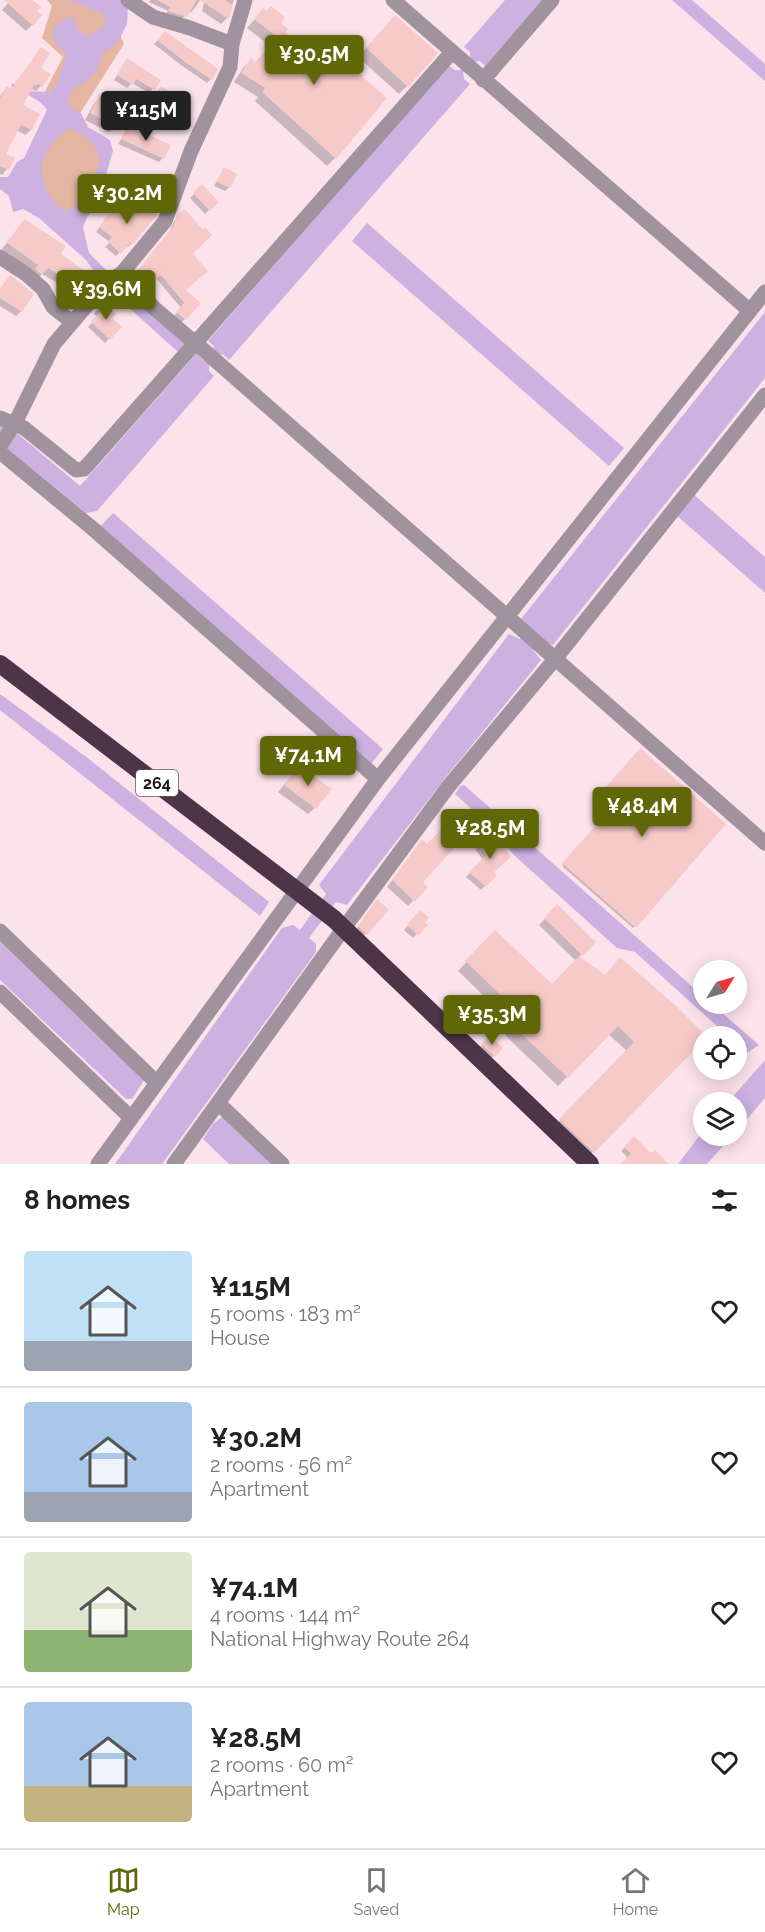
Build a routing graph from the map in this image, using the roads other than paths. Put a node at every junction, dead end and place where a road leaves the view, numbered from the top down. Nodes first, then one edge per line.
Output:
1 (128, 0) edge
2 (245, 0) edge
3 (393, 0) edge
4 (552, 0) edge
5 (232, 44) junction
6 (462, 61) junction
7 (483, 80) junction
8 (0, 257) edge
9 (113, 279) junction
10 (765, 292) edge
11 (750, 311) junction
12 (72, 322) junction
13 (207, 352) junction
14 (765, 395) edge
15 (0, 418) edge
16 (6, 438) edge
17 (506, 617) junction
18 (555, 658) junction
19 (0, 664) edge
20 (378, 779) junction
21 (765, 843) edge
22 (297, 889) junction
23 (337, 922) junction
24 (0, 931) edge
25 (0, 992) edge
26 (157, 1083) junction
27 (218, 1103) junction
28 (131, 1118) junction
29 (98, 1164) edge
30 (174, 1164) edge
31 (282, 1164) edge
32 (590, 1164) edge

1 - 5 street
2 - 5 street
3 - 6 street
4 - 7 street
5 - 9 street
6 - 7 street
6 - 13 street
7 - 11 street
8 - 12 street
9 - 12 street
9 - 13 street
10 - 11 street
11 - 17 street
12 - 16 street
13 - 16 street
13 - 17 street
14 - 18 street
15 - 16 street
16 - 20 street
17 - 18 street
17 - 20 street
18 - 21 street
18 - 23 street
19 - 22 highway, 264
20 - 22 street
22 - 23 highway, 264
22 - 26 street
23 - 27 street
23 - 32 highway, 264
24 - 26 street
25 - 28 street
26 - 28 street
27 - 30 street
27 - 31 street
28 - 29 street

